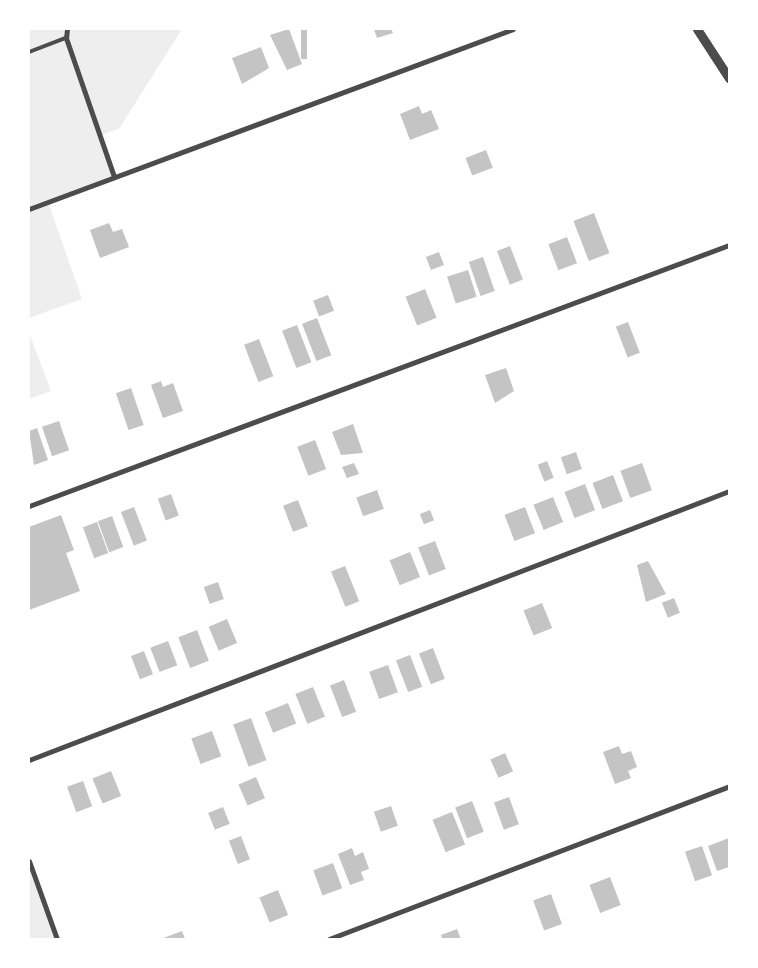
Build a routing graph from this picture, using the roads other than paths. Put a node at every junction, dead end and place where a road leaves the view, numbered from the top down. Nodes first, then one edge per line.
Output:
1 (67, 29) edge
2 (513, 29) edge
3 (697, 29) edge
4 (66, 38) junction
5 (29, 52) edge
6 (729, 78) edge
7 (114, 177) junction
8 (29, 209) edge
9 (729, 245) edge
10 (729, 491) edge
11 (29, 506) edge
12 (29, 760) edge
13 (729, 786) edge
14 (29, 861) edge
15 (57, 939) edge
16 (329, 939) edge

1 - 4 street
2 - 7 street
3 - 6 street
4 - 5 lane
4 - 7 street
7 - 8 street
9 - 11 street
10 - 12 street
13 - 16 street
14 - 15 street

